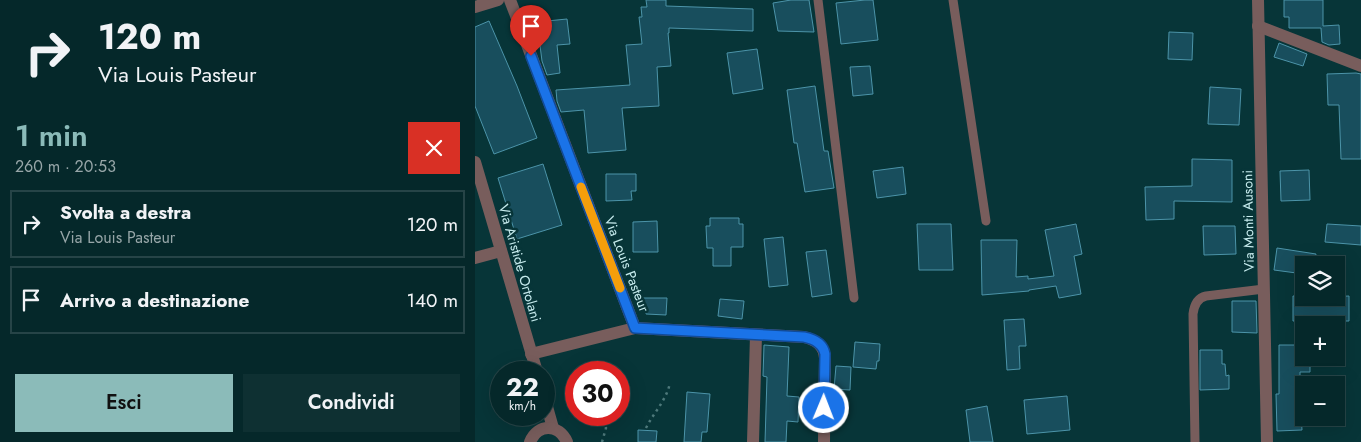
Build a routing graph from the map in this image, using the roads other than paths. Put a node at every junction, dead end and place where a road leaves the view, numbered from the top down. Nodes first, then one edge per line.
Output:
1 (498, 0) edge
2 (510, 0) edge
3 (818, 0) edge
4 (953, 0) edge
5 (1258, 0) edge
6 (475, 7) edge
7 (1258, 26) junction
8 (1361, 66) edge
9 (475, 162) edge
10 (986, 221) dead end
11 (501, 251) junction
12 (475, 258) edge
13 (1264, 289) junction
14 (854, 298) dead end
15 (635, 328) junction
16 (756, 336) junction
17 (531, 354) junction
18 (533, 361) edge
19 (553, 428) joint
20 (530, 442) edge
21 (567, 442) edge
22 (753, 442) edge
23 (823, 442) edge
24 (1195, 442) edge
25 (1267, 442) edge

1 - 6 street
2 - 15 street, Via Louis Pasteur
3 - 14 lane
4 - 10 lane
5 - 7 street, Via Monti Ausoni
7 - 8 street
7 - 13 street, Via Monti Ausoni
9 - 11 street, Via Aristide Ortolani
11 - 12 street
11 - 17 street, Via Aristide Ortolani
13 - 24 lane
13 - 25 street, Via Monti Ausoni
15 - 16 street, Via Louis Pasteur
15 - 17 street
16 - 22 street
16 - 23 street, Via Louis Pasteur
17 - 18 street, Via Aristide Ortolani
19 - 20 street
19 - 21 street

